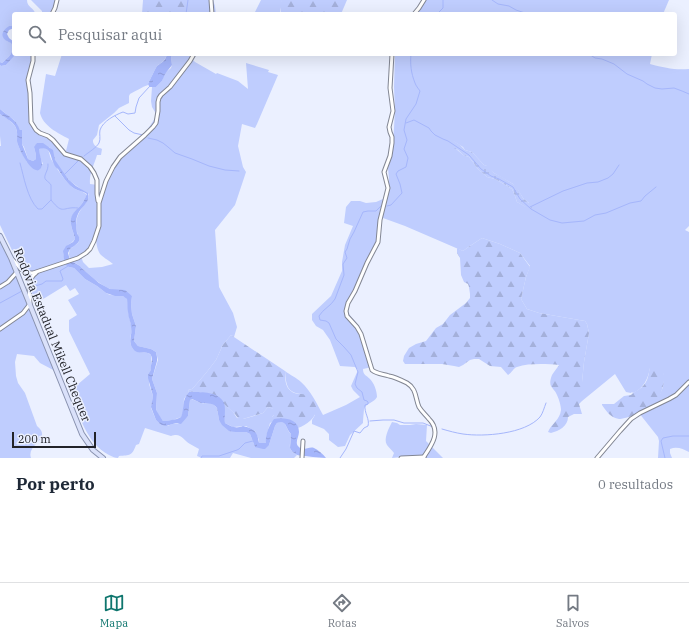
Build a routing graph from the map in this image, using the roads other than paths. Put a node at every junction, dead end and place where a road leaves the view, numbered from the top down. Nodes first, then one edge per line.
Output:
1 (57, 0) edge
2 (211, 0) edge
3 (424, 0) edge
4 (53, 12) edge
5 (212, 12) edge
6 (416, 12) edge
7 (33, 56) edge
8 (193, 56) edge
9 (392, 56) edge
10 (99, 203) junction
11 (0, 236) edge
12 (11, 258) junction
13 (17, 272) junction
14 (37, 272) junction
15 (0, 287) edge
16 (30, 304) junction
17 (0, 329) edge
18 (689, 382) edge
19 (303, 441) dead end
20 (98, 456) edge
21 (103, 458) edge
22 (302, 458) edge
23 (401, 458) edge
24 (424, 458) edge
25 (597, 458) edge

1 - 4 street
2 - 5 street
3 - 6 street
7 - 10 street
8 - 10 street
9 - 24 street
10 - 14 street
11 - 12 main road, Rodovia Estadual Mikell Chequer
12 - 13 main road, Rodovia Estadual Mikell Chequer
12 - 14 street
13 - 15 street
13 - 16 main road, Rodovia Estadual Mikell Chequer
14 - 16 street
16 - 17 street
16 - 20 main road, Rodovia Estadual Mikell Chequer
18 - 25 street
19 - 22 street
20 - 21 main road, Rodovia Estadual Mikell Chequer
23 - 24 street

